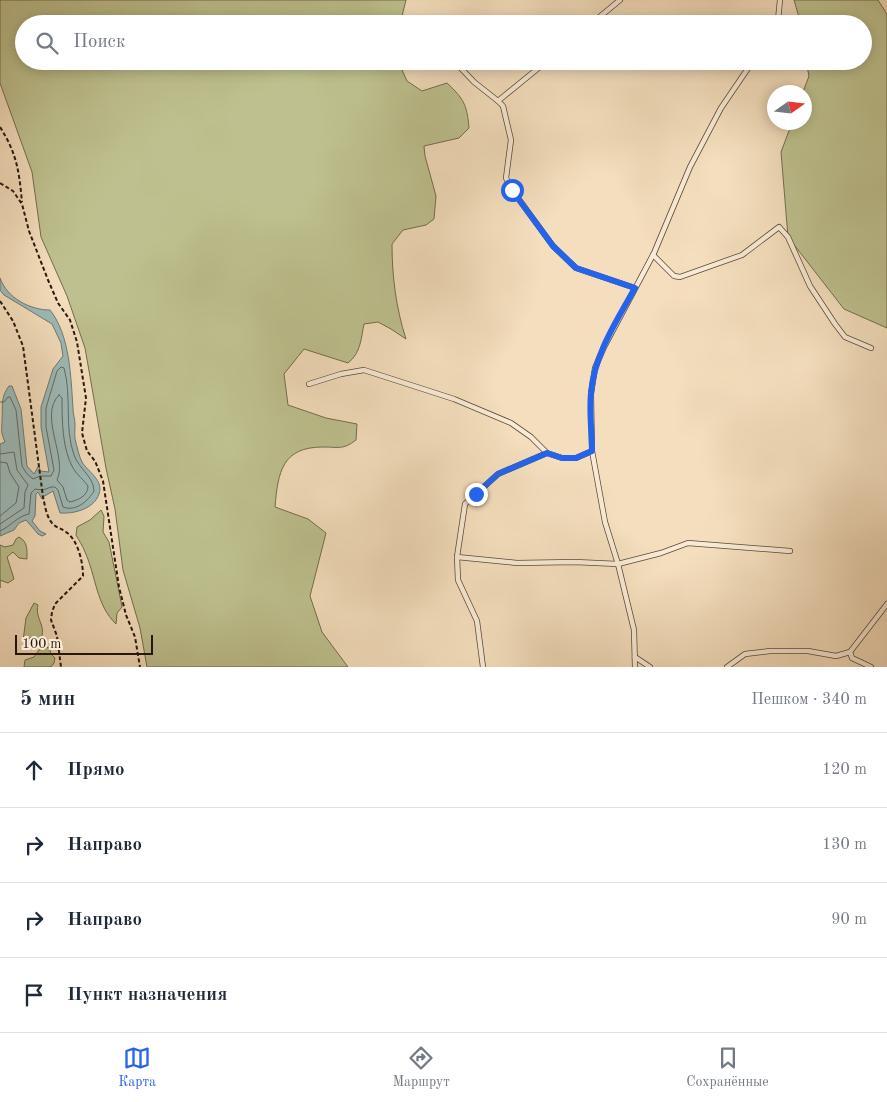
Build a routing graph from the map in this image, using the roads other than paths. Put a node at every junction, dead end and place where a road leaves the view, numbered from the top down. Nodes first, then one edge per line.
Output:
1 (620, 0) edge
2 (780, 0) edge
3 (602, 15) edge
4 (778, 15) edge
5 (463, 70) edge
6 (536, 70) edge
7 (747, 70) edge
8 (498, 101) junction
9 (653, 256) junction
10 (635, 288) junction
11 (871, 348) dead end
12 (309, 384) dead end
13 (592, 451) junction
14 (547, 453) junction
15 (790, 551) dead end
16 (457, 557) junction
17 (618, 564) junction
18 (887, 604) edge
19 (850, 652) junction
20 (635, 657) junction
21 (482, 667) edge
22 (635, 667) edge
23 (650, 667) edge
24 (727, 667) edge
25 (871, 667) edge

1 - 3 lane
2 - 4 lane
5 - 8 lane
6 - 8 lane
7 - 9 lane
8 - 10 lane
9 - 10 lane
9 - 11 lane
10 - 13 lane
12 - 14 lane
13 - 14 lane
13 - 17 lane
14 - 16 lane
15 - 17 lane
16 - 17 lane
16 - 21 lane
17 - 20 lane
18 - 19 lane
19 - 24 lane
19 - 25 lane
20 - 22 lane
20 - 23 lane

